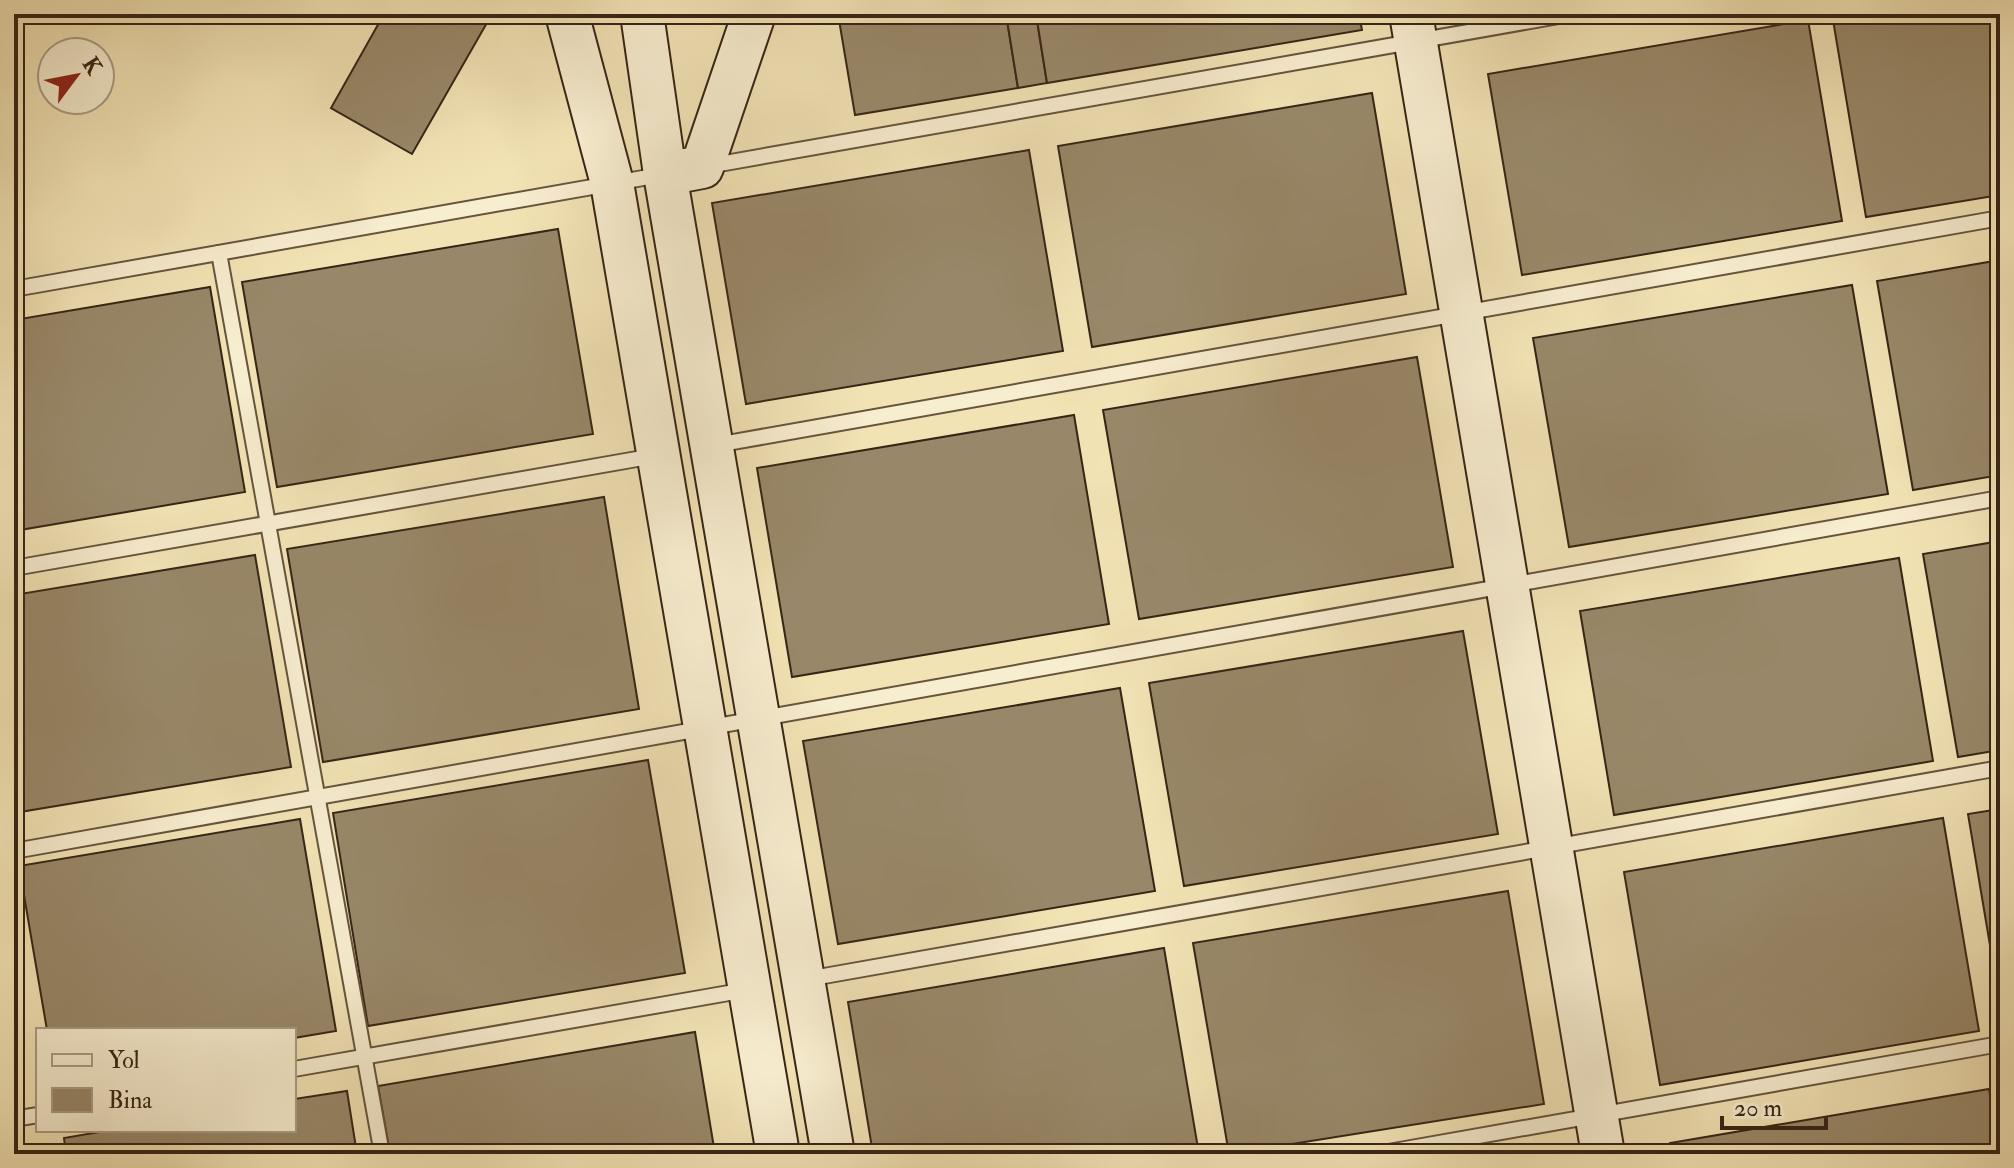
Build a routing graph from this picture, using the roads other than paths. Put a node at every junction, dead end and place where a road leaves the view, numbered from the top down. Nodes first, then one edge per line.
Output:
1 (567, 14) edge
2 (642, 14) edge
3 (754, 14) edge
4 (1570, 14) edge
5 (1413, 28) edge
6 (683, 170) junction
7 (612, 183) junction
8 (2000, 218) edge
9 (219, 253) junction
10 (14, 289) edge
11 (1462, 313) junction
12 (711, 446) junction
13 (659, 455) junction
14 (2000, 498) edge
15 (268, 524) junction
16 (14, 568) edge
17 (1507, 586) junction
18 (758, 718) junction
19 (705, 728) junction
20 (2000, 768) edge
21 (317, 796) junction
22 (1551, 847) junction
23 (14, 851) edge
24 (803, 979) junction
25 (750, 989) junction
26 (2000, 1044) edge
27 (364, 1057) junction
28 (296, 1069) edge
29 (36, 1115) edge
30 (14, 1119) edge
31 (1600, 1135) edge
32 (382, 1154) edge
33 (778, 1154) edge
34 (833, 1154) edge
35 (1377, 1154) edge

1 - 7 street
2 - 6 street
3 - 6 street
4 - 5 lane
5 - 6 lane
5 - 11 street
6 - 7 lane
6 - 12 street
7 - 9 lane
7 - 13 street
8 - 11 lane
9 - 10 lane
9 - 15 lane
11 - 12 lane
11 - 17 street
12 - 18 street
13 - 15 lane
13 - 19 street
14 - 17 lane
15 - 16 lane
15 - 21 lane
17 - 18 lane
17 - 22 street
18 - 19 lane
18 - 24 street
19 - 21 lane
19 - 25 street
20 - 22 lane
21 - 23 lane
21 - 27 lane
22 - 24 lane
22 - 31 street
24 - 34 street
25 - 27 lane
25 - 33 street
26 - 31 lane
27 - 28 lane
27 - 32 lane
29 - 30 lane
31 - 35 lane

